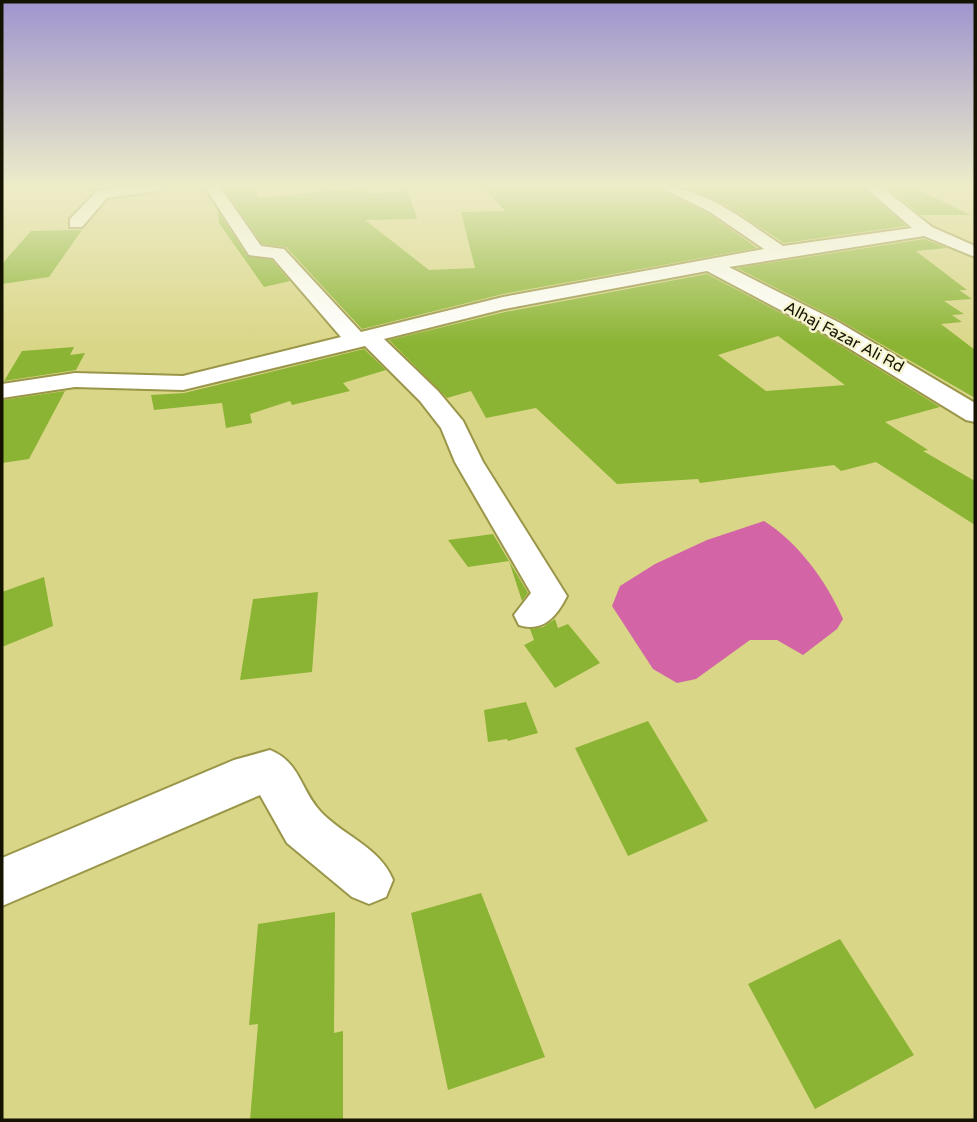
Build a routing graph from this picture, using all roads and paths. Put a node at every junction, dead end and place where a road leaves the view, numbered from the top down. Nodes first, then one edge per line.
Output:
1 (247, 239) edge
2 (761, 239) edge
3 (868, 239) edge
4 (946, 239) edge
5 (780, 252) junction
6 (975, 252) edge
7 (710, 265) junction
8 (364, 339) junction
9 (2, 391) edge
10 (975, 414) edge
11 (532, 615) dead end
12 (369, 880) dead end
13 (2, 882) edge

1 - 8 street
2 - 5 street
3 - 5 street
4 - 6 street
5 - 7 street
7 - 8 street
7 - 10 street, Alhaj Fazar Ali Rd
8 - 9 street
8 - 11 street
12 - 13 street

